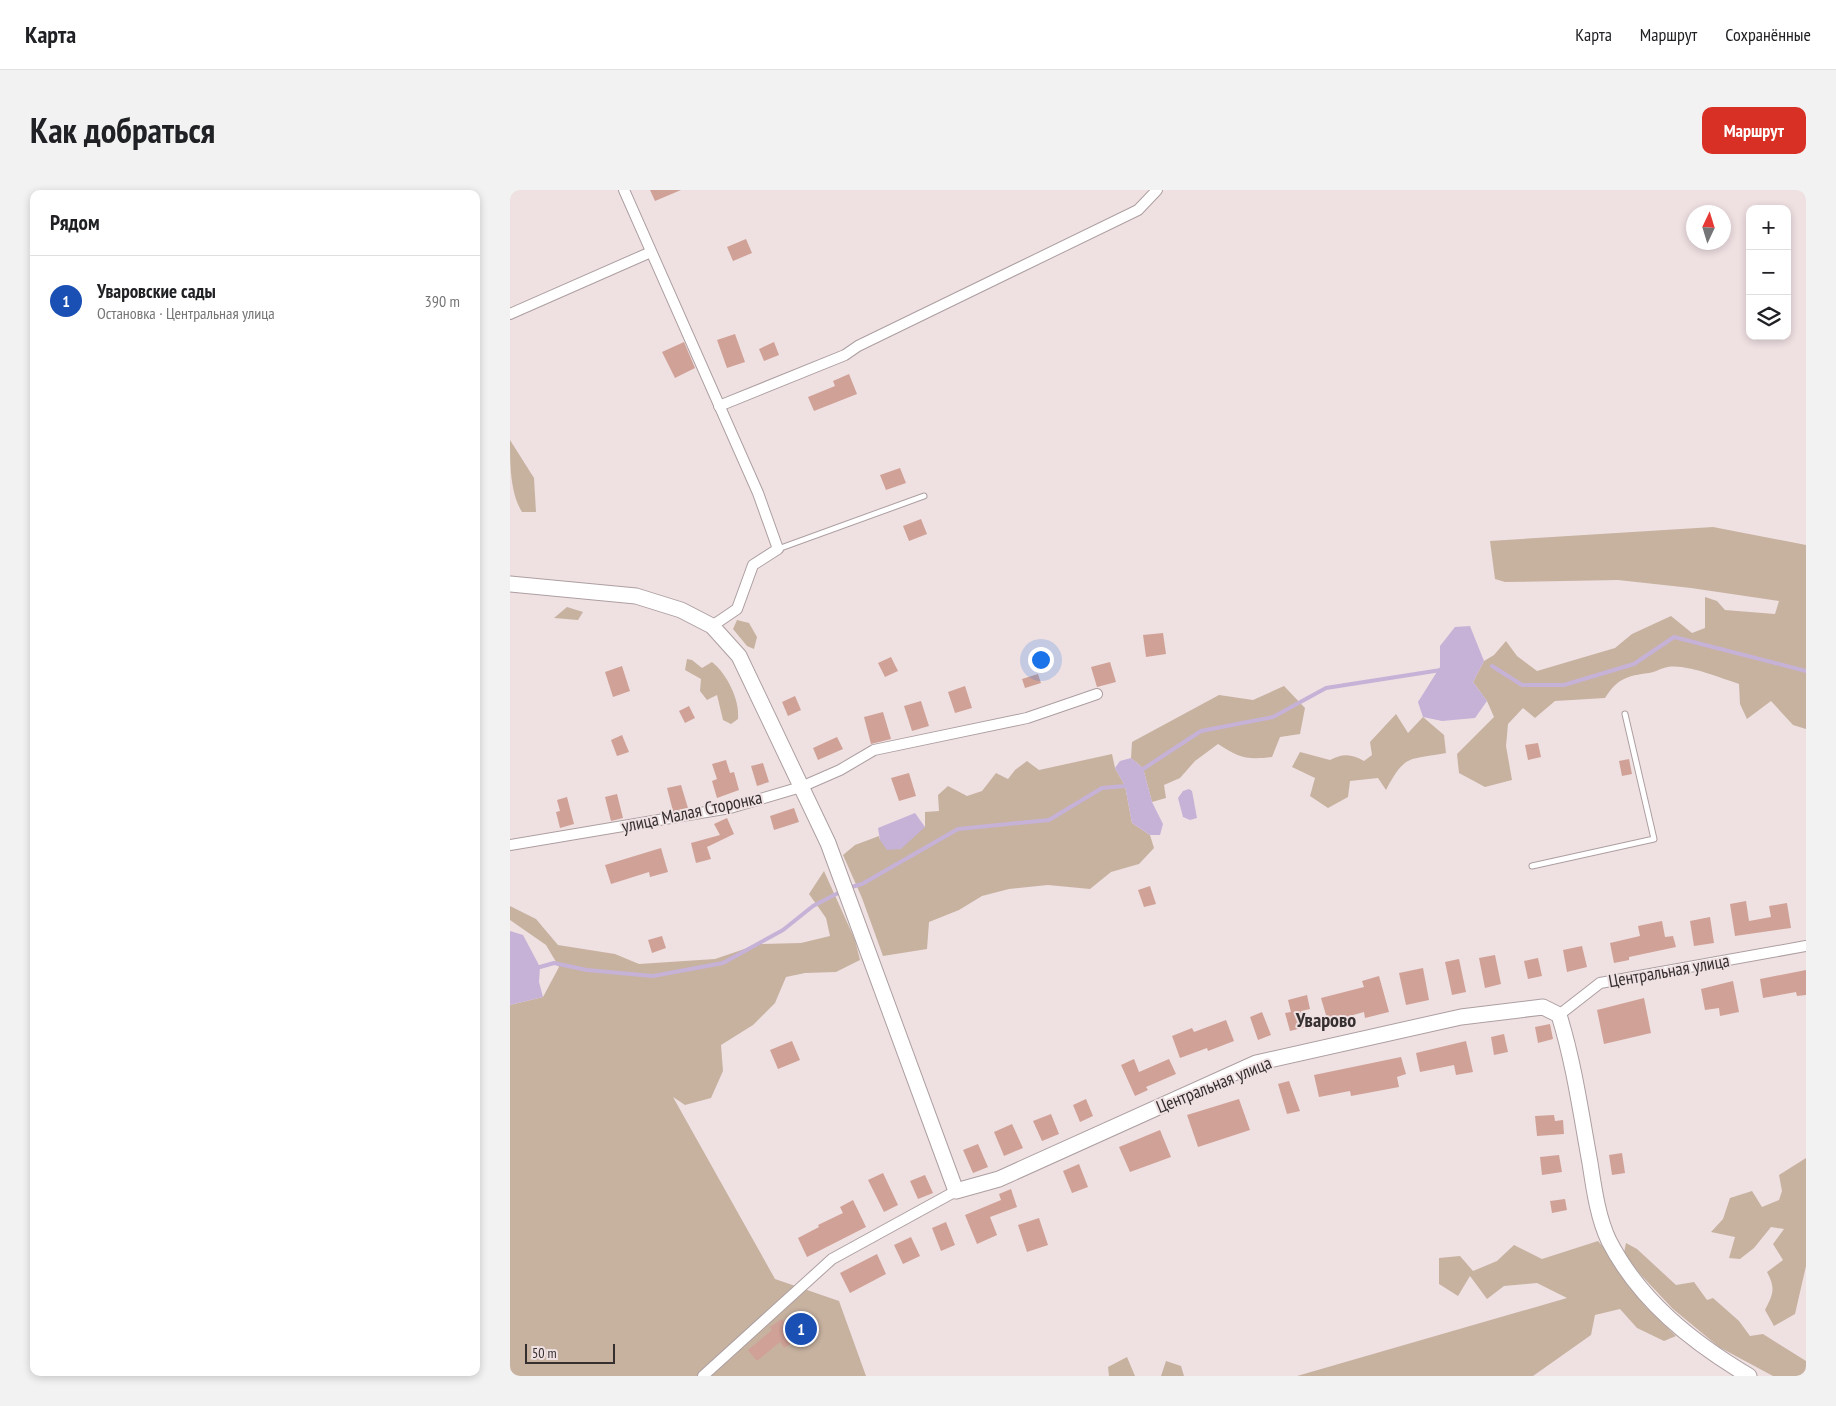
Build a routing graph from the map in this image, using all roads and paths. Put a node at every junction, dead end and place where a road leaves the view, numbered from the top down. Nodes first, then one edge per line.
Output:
1 (624, 190) edge
2 (1157, 190) edge
3 (651, 252) junction
4 (510, 314) edge
5 (719, 406) junction
6 (924, 496) dead end
7 (778, 549) junction
8 (510, 584) edge
9 (712, 626) junction
10 (1097, 694) dead end
11 (1625, 714) dead end
12 (801, 787) junction
13 (510, 845) edge
14 (1532, 866) dead end
15 (1806, 946) edge
16 (1559, 1015) junction
17 (956, 1191) junction
18 (703, 1376) edge
19 (1749, 1376) edge

1 - 3 street
2 - 5 street
3 - 4 street
3 - 5 street
5 - 7 street
6 - 7 lane
7 - 9 street
8 - 9 street
9 - 12 street
10 - 12 street, улица Малая Сторонка
11 - 14 lane
12 - 13 street, улица Малая Сторонка
12 - 17 street
15 - 16 street, Центральная улица
16 - 17 street, Центральная улица
16 - 19 street
17 - 18 street, Центральная улица

